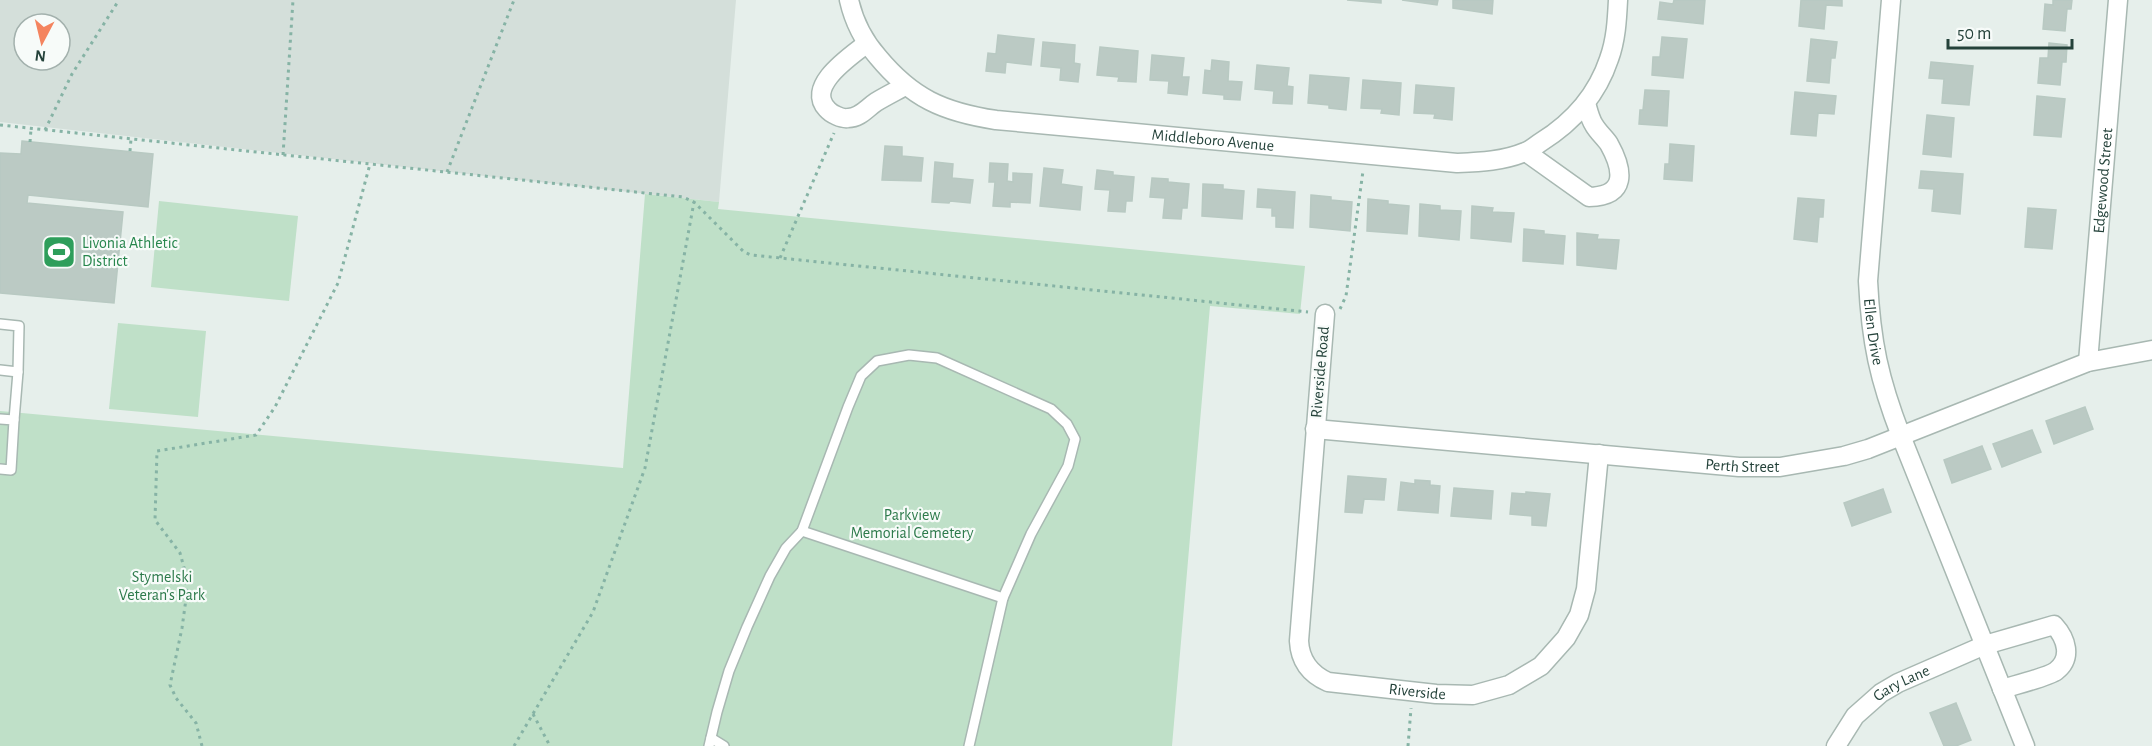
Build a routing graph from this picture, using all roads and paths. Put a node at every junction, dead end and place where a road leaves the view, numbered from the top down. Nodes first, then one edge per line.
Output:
1 (119, 0) edge
2 (293, 0) edge
3 (514, 0) edge
4 (849, 0) edge
5 (1618, 0) edge
6 (1891, 0) edge
7 (2118, 0) edge
8 (866, 44) junction
9 (905, 86) junction
10 (1586, 103) junction
11 (0, 125) edge
12 (31, 129) junction
13 (45, 130) junction
14 (834, 133) dead end
15 (131, 139) junction
16 (30, 142) dead end
17 (130, 151) dead end
18 (1526, 152) junction
19 (283, 155) junction
20 (1365, 155) junction
21 (370, 164) junction
22 (447, 172) junction
23 (694, 202) junction
24 (780, 258) junction
25 (1325, 314) junction
26 (0, 324) edge
27 (2152, 350) edge
28 (2088, 362) junction
29 (0, 370) edge
30 (18, 372) junction
31 (0, 419) edge
32 (14, 420) junction
33 (1315, 429) junction
34 (1901, 436) junction
35 (1599, 454) junction
36 (0, 469) edge
37 (802, 531) junction
38 (1003, 598) junction
39 (1985, 645) junction
40 (2002, 689) junction
41 (1413, 692) junction
42 (533, 714) junction
43 (710, 742) edge
44 (202, 746) edge
45 (514, 746) edge
46 (550, 746) edge
47 (724, 746) edge
48 (969, 746) edge
49 (1408, 746) edge
50 (1836, 746) edge
51 (2025, 746) edge

1 - 13 path
2 - 19 path
3 - 22 path
4 - 8 street, Middleboro Avenue
5 - 10 street, Middleboro Avenue
6 - 34 street, Ellen Drive
7 - 28 street, Edgewood Street
8 - 9 street, Middleboro Avenue
8 - 9 street
9 - 20 street, Middleboro Avenue
10 - 18 street, Middleboro Avenue
10 - 18 street
11 - 12 path
12 - 13 path
12 - 16 path
13 - 15 path
14 - 24 path
15 - 17 path
15 - 19 path
18 - 20 street, Middleboro Avenue
19 - 21 path
20 - 25 path
21 - 22 path
21 - 44 path
22 - 23 path
23 - 24 path
23 - 42 path
24 - 25 path
25 - 33 street, Riverside Road
26 - 30 lane
27 - 28 street, Perth Street
28 - 34 street, Perth Street
29 - 30 lane
30 - 32 lane
31 - 32 lane
32 - 36 lane
33 - 35 street, Perth Street
33 - 41 street, Riverside
34 - 35 street, Perth Street
34 - 39 street, Ellen Drive
35 - 41 street, Riverside
37 - 38 lane
37 - 38 lane
37 - 43 lane
38 - 48 lane
39 - 40 street, Ellen Drive
39 - 40 street
39 - 50 street, Gary Lane
40 - 51 street, Ellen Drive
41 - 49 path
42 - 45 path
42 - 46 path
43 - 47 lane

